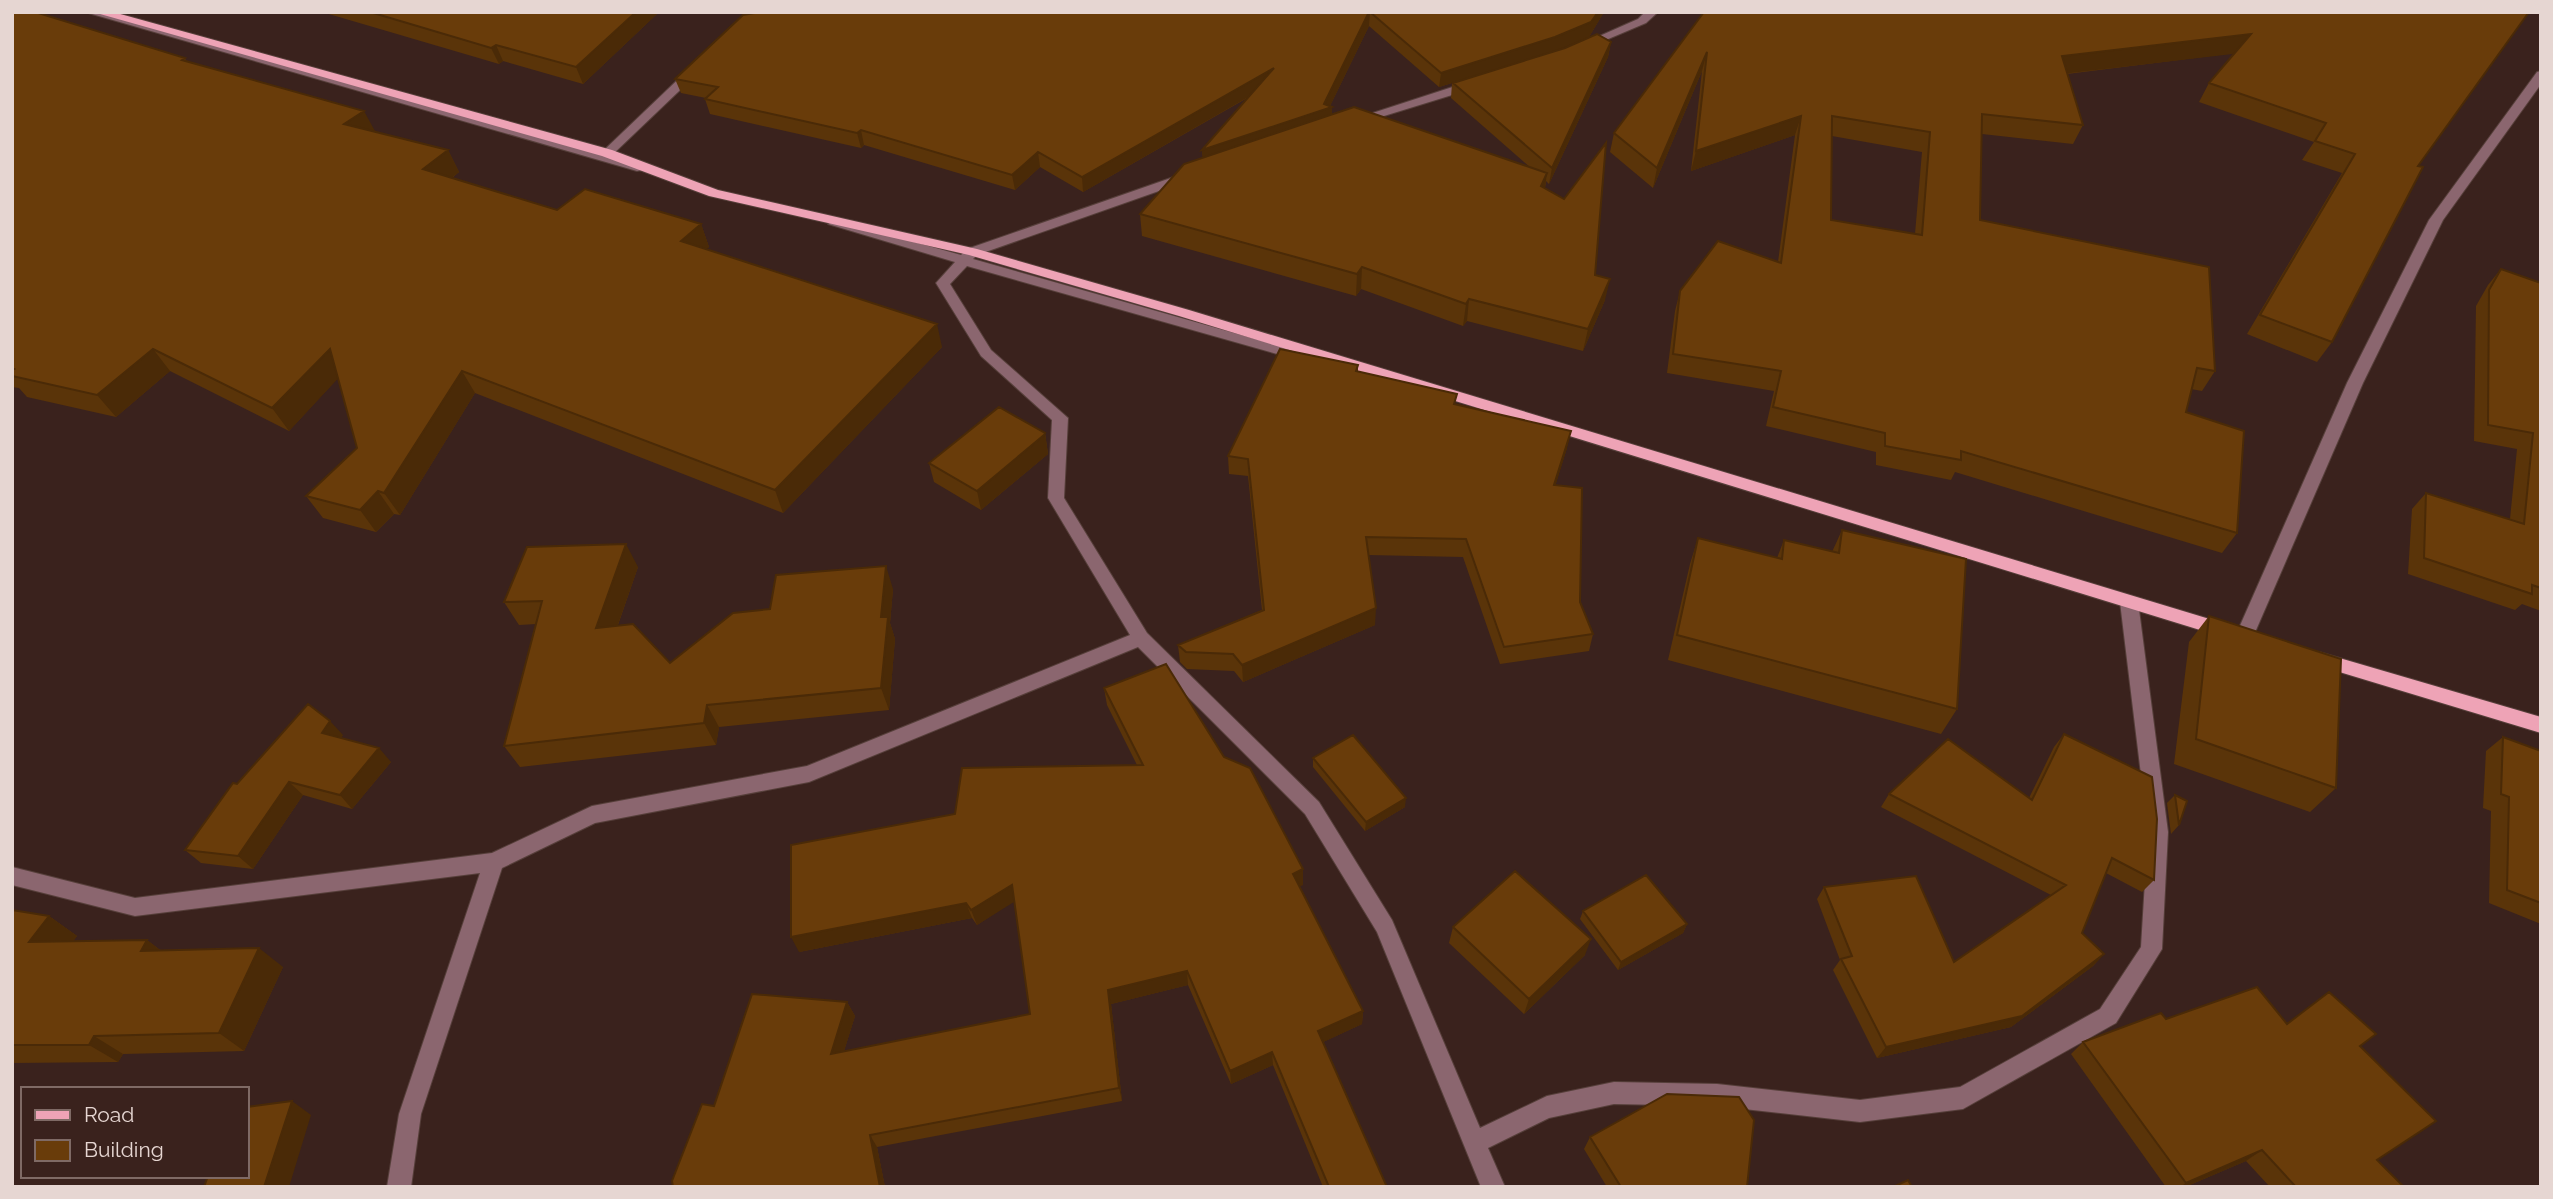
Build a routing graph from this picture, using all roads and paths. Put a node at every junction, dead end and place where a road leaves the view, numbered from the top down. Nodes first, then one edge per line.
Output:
1 (91, 12) edge
2 (100, 12) edge
3 (1652, 12) edge
4 (1570, 52) edge
5 (705, 61) edge
6 (2541, 75) edge
7 (1482, 82) edge
8 (1339, 126) edge
9 (607, 153) junction
10 (1198, 172) edge
11 (790, 211) junction
12 (972, 253) junction
13 (1634, 450) junction
14 (2129, 602) junction
15 (1141, 638) junction
16 (2251, 639) joint
17 (2309, 656) edge
18 (2541, 726) edge
19 (494, 862) junction
20 (12, 876) edge
21 (1474, 1143) junction
22 (399, 1187) edge
23 (1493, 1187) edge

1 - 11 street
2 - 9 main road
3 - 4 street
5 - 9 street
6 - 16 street
7 - 8 street
9 - 11 main road
10 - 12 street
11 - 12 main road
11 - 13 street
12 - 13 main road
12 - 15 street
13 - 14 main road
14 - 16 main road
14 - 21 street
15 - 19 street
15 - 21 street
17 - 18 main road
19 - 20 street
19 - 22 street
21 - 23 street

